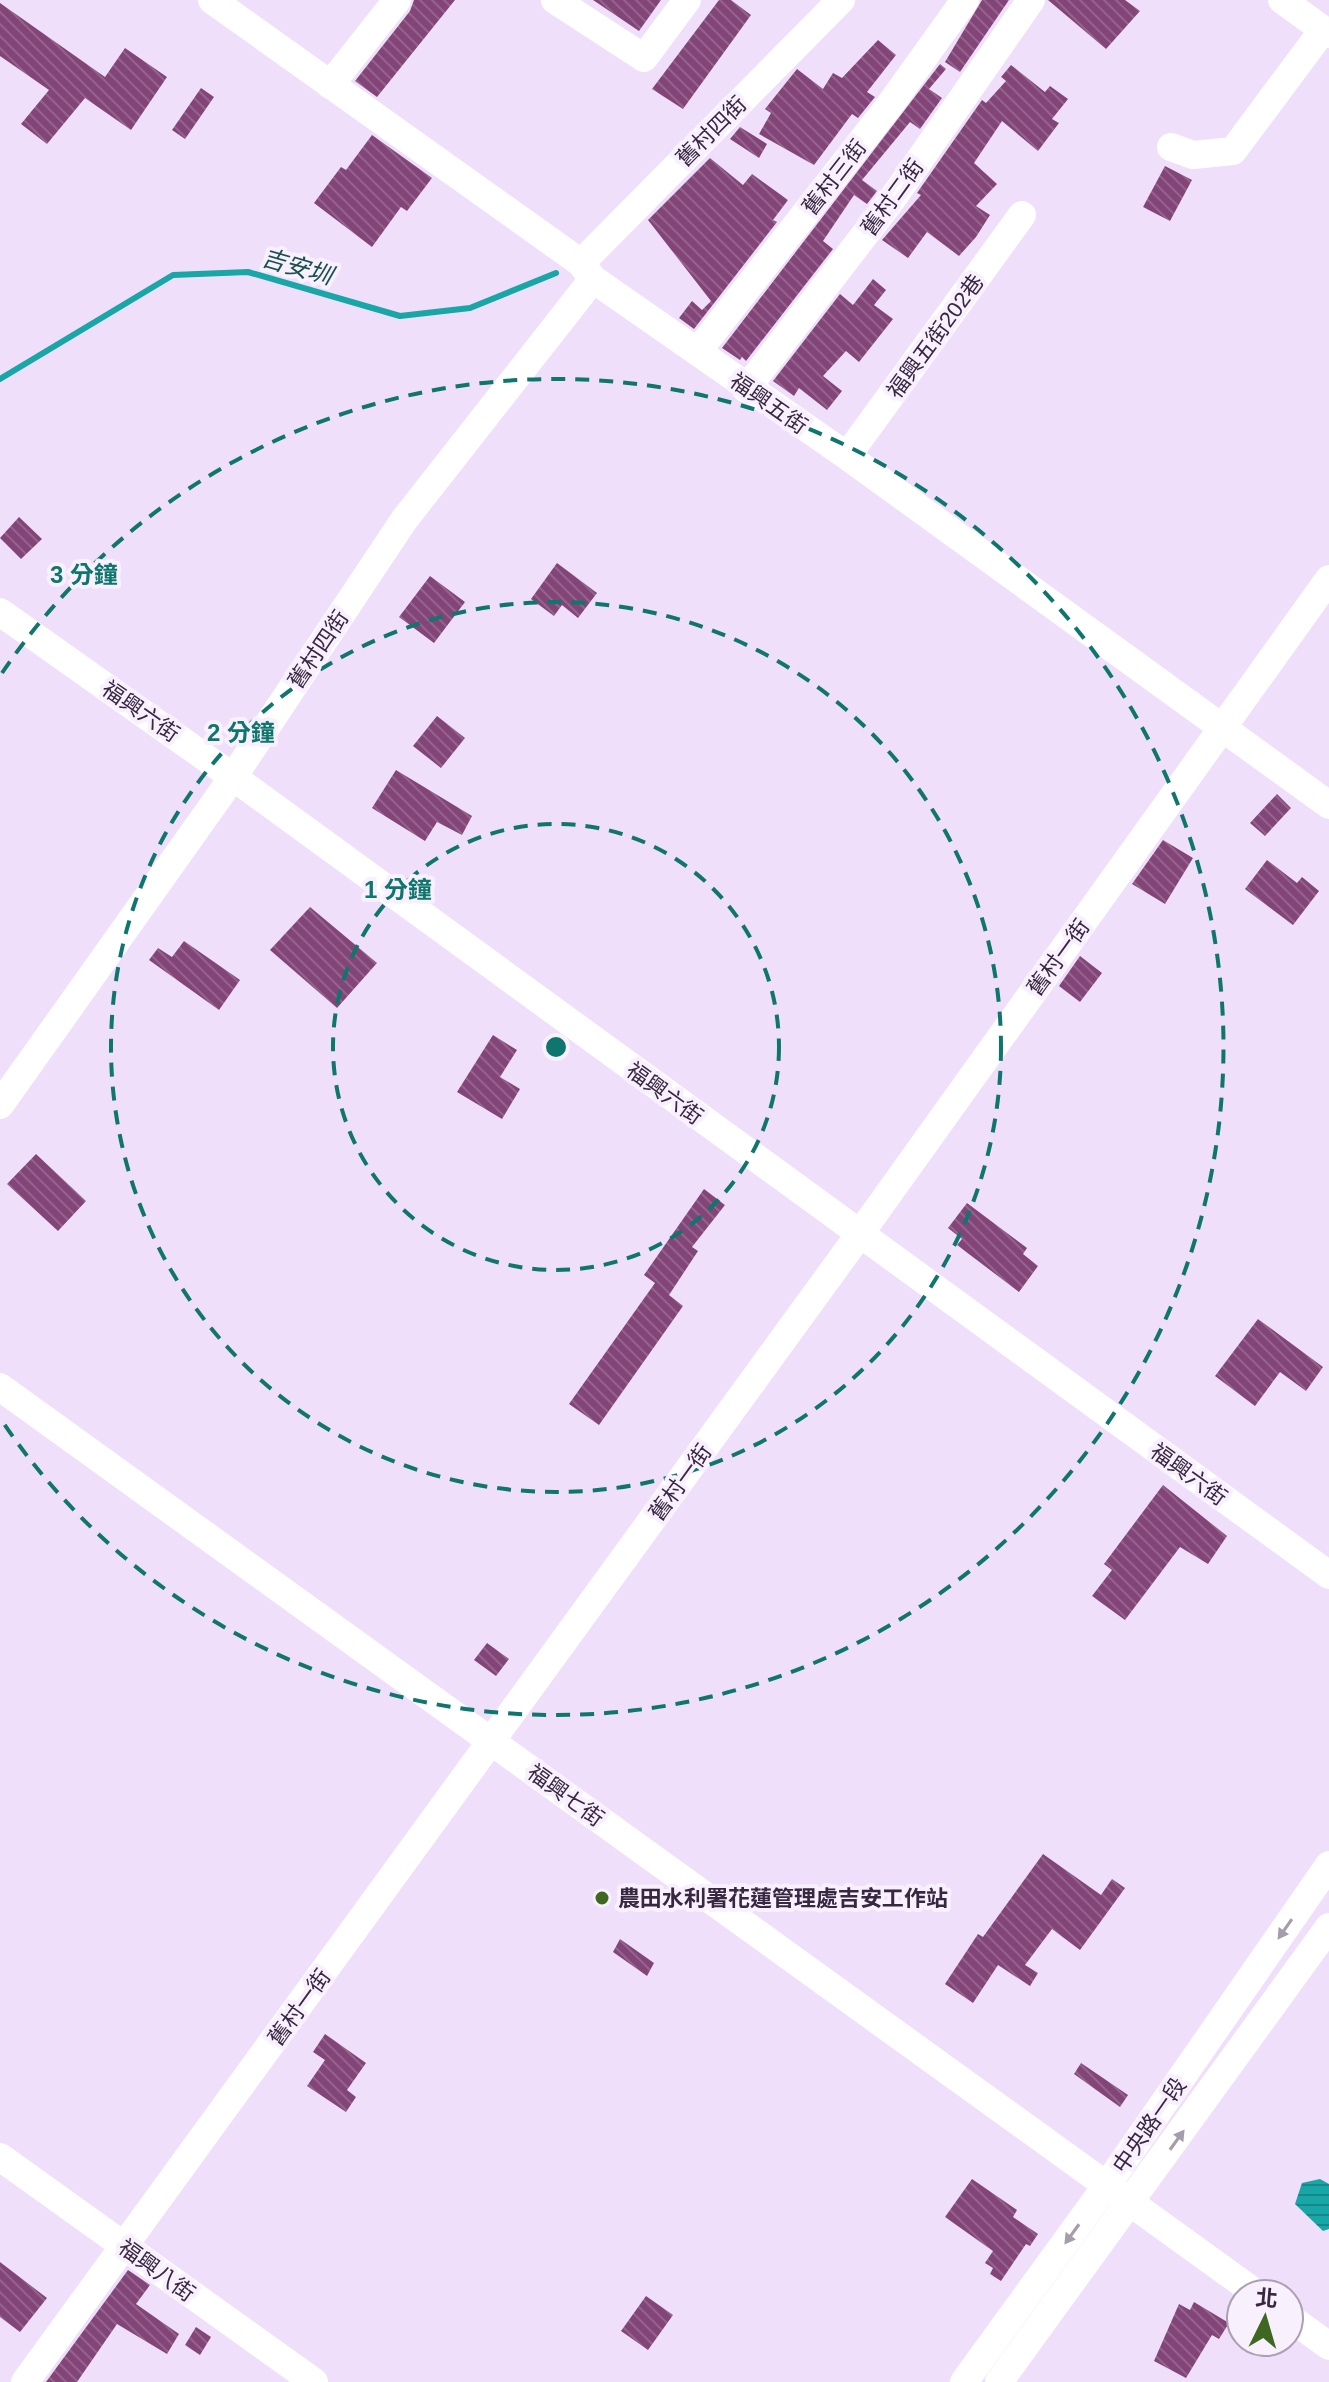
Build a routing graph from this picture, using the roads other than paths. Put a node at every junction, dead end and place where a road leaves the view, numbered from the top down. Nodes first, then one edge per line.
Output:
1 (212, 0) edge
2 (397, 0) edge
3 (555, 0) edge
4 (687, 0) edge
5 (841, 0) edge
6 (965, 0) edge
7 (1031, 0) edge
8 (1282, 0) edge
9 (1326, 32) edge
10 (330, 85) junction
11 (1171, 147) dead end
12 (1022, 215) dead end
13 (587, 271) junction
14 (698, 351) junction
15 (746, 389) junction
16 (847, 456) junction
17 (1329, 579) edge
18 (0, 612) edge
19 (1222, 728) junction
20 (233, 777) junction
21 (1329, 805) edge
22 (0, 1105) edge
23 (859, 1235) junction
24 (0, 1387) edge
25 (1329, 1575) edge
26 (491, 1742) junction
27 (1329, 1865) edge
28 (1329, 1927) edge
29 (0, 2157) edge
30 (1107, 2185) junction
31 (1131, 2204) junction
32 (125, 2247) junction
33 (1235, 2278) edge
34 (1305, 2329) edge
35 (1329, 2346) edge
36 (25, 2382) edge
37 (314, 2382) edge
38 (964, 2382) edge
39 (999, 2382) edge

1 - 10 street, 福興五街
2 - 10 street
3 - 4 street
5 - 13 street, 舊村四街
6 - 14 street, 舊村三街
7 - 15 street, 舊村二街
8 - 9 street
9 - 11 street
10 - 13 street, 福興五街
12 - 16 street, 福興五街202巷
13 - 14 street, 福興五街
13 - 20 street, 舊村四街
14 - 15 street, 福興五街
15 - 16 street, 福興五街
16 - 19 street, 福興五街
17 - 19 street, 舊村一街
18 - 20 street, 福興六街
19 - 21 street, 福興五街
19 - 23 street, 舊村一街
20 - 22 street, 舊村四街
20 - 23 street, 福興六街
23 - 25 street, 福興六街
23 - 26 street, 舊村一街
24 - 26 street, 福興七街
26 - 30 street, 福興七街
26 - 32 street, 舊村一街
27 -> 30 street, 中央路一段
31 -> 28 street, 中央路一段
29 - 32 street, 福興八街
30 - 31 street, 福興七街
30 -> 38 street, 中央路一段
31 - 33 street, 福興七街
31 - 39 street, 中央路一段
32 - 36 street, 舊村一街
32 - 37 street, 福興八街
34 - 35 street

